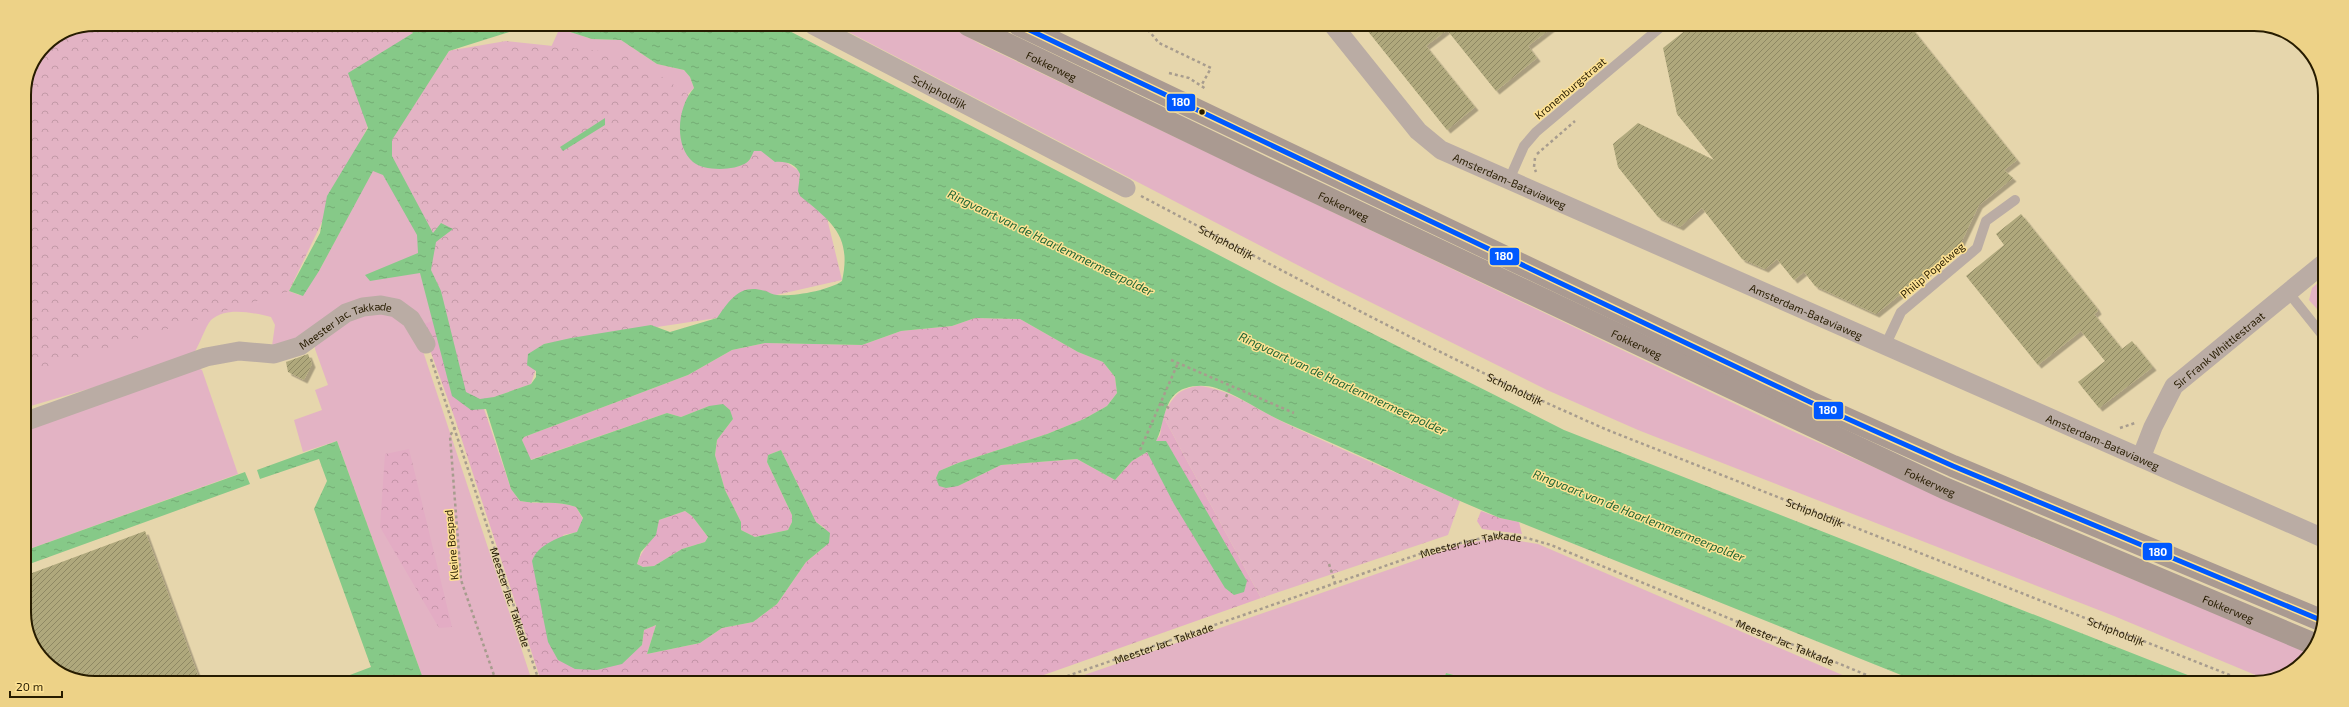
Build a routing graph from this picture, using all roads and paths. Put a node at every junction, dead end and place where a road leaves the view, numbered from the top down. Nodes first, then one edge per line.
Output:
1 (825, 31) edge
2 (980, 31) edge
3 (1033, 31) edge
4 (1149, 31) edge
5 (1338, 31) edge
6 (1656, 31) edge
7 (1201, 86) dead end
8 (1509, 180) junction
9 (1126, 188) joint
10 (2015, 200) dead end
11 (2318, 268) edge
12 (2288, 292) junction
13 (2318, 330) edge
14 (426, 344) joint
15 (1885, 346) junction
16 (1172, 360) dead end
17 (1178, 363) junction
18 (1231, 386) junction
19 (1226, 397) dead end
20 (1161, 404) junction
21 (1171, 409) dead end
22 (1294, 413) dead end
23 (31, 420) edge
24 (455, 427) junction
25 (1140, 450) dead end
26 (2141, 458) junction
27 (2318, 536) edge
28 (1329, 564) dead end
29 (1335, 583) junction
30 (2317, 620) edge
31 (2310, 642) edge
32 (494, 676) edge
33 (537, 676) edge
34 (1067, 676) edge
35 (1869, 676) edge
36 (2233, 676) edge

1 - 9 street, Schipholdijk
2 - 31 main road, Fokkerweg
3 - 30 main road, Fokkerweg
4 - 7 path
5 - 8 street, Amsterdam-Bataviaweg
6 - 8 lane, Kronenburgstraat
8 - 15 street, Amsterdam-Bataviaweg
9 - 36 path, Schipholdijk
10 - 15 lane, Philip Popelweg
11 - 12 street, Sir Frank Whittlestraat
12 - 13 lane
12 - 26 street, Sir Frank Whittlestraat
14 - 23 street, Meester Jac. Takkade
14 - 24 path, Meester Jac. Takkade
15 - 26 street, Amsterdam-Bataviaweg
16 - 17 path
17 - 18 path
17 - 20 path
18 - 19 path
18 - 22 path
20 - 21 path
20 - 25 path
24 - 32 path, Kleine Bospad
24 - 33 path, Meester Jac. Takkade
26 - 27 street, Amsterdam-Bataviaweg
28 - 29 path
29 - 34 path, Meester Jac. Takkade
29 - 35 path, Meester Jac. Takkade

